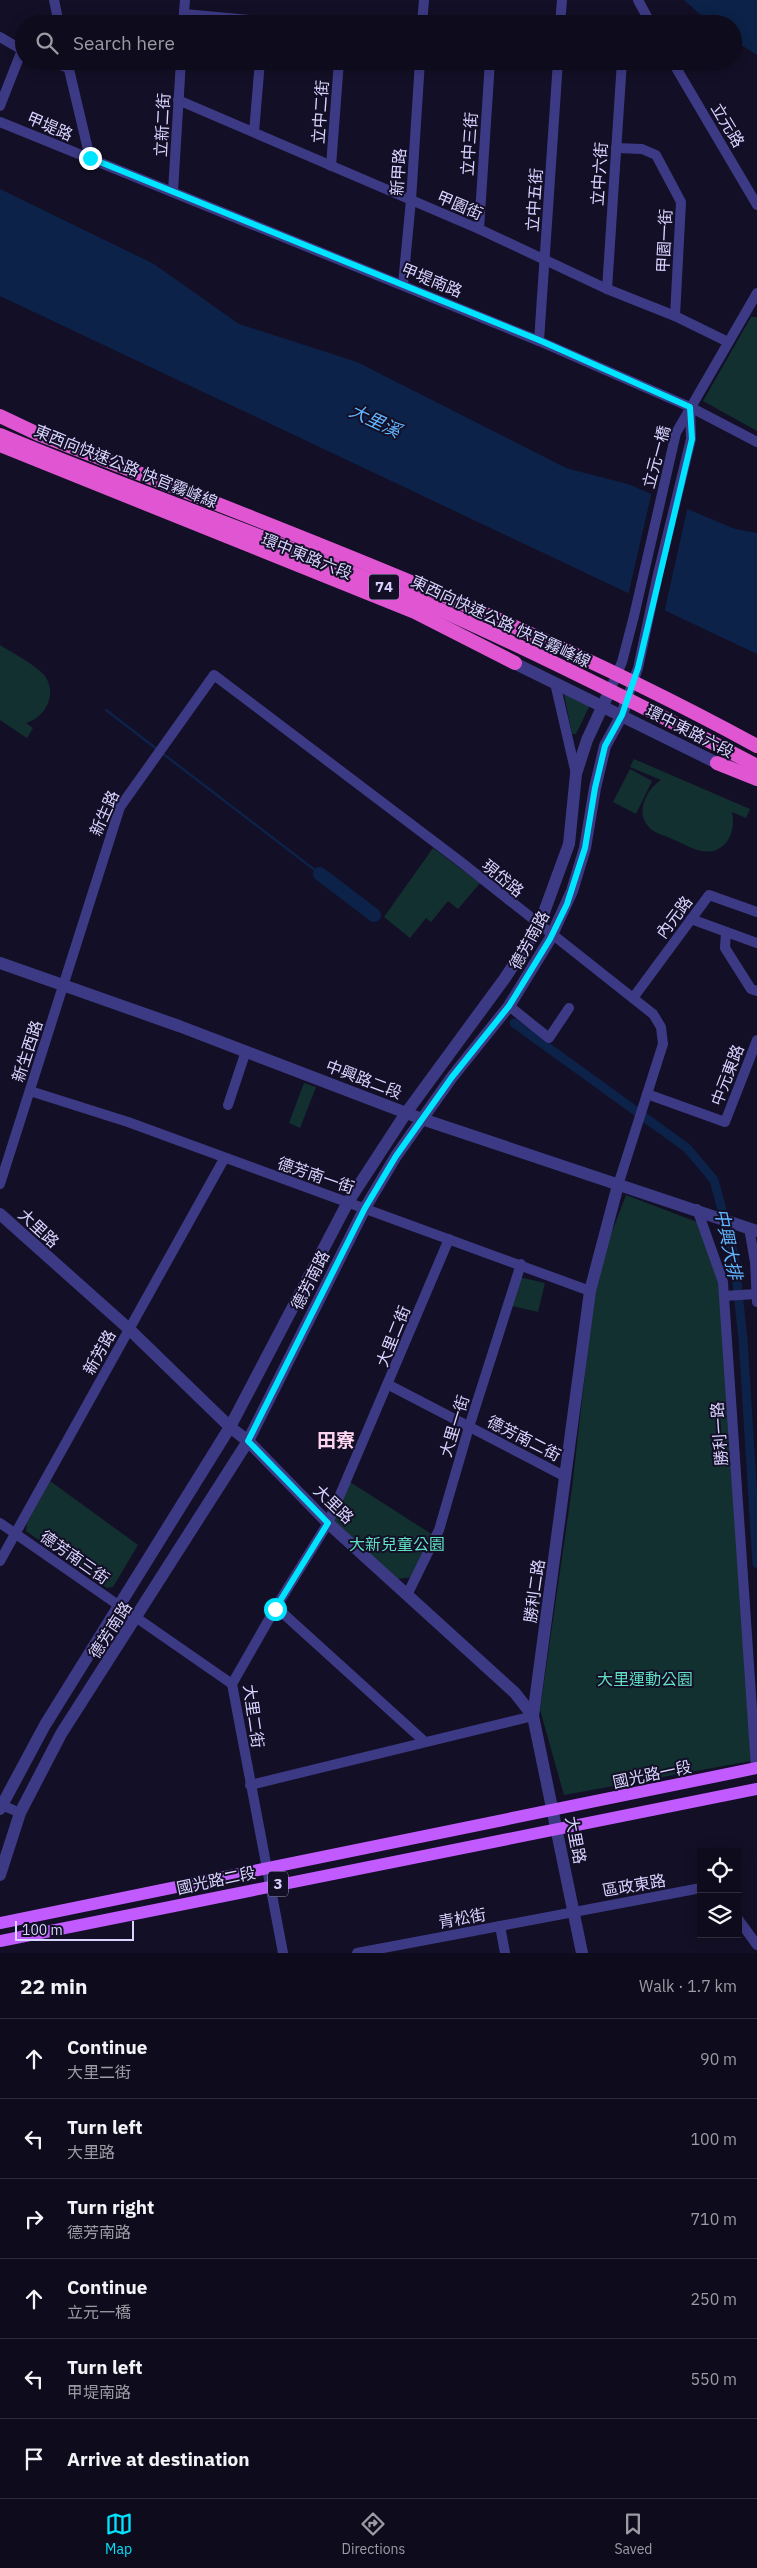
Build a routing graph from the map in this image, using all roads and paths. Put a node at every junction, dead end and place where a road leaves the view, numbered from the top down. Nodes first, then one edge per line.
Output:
1 (54, 0) edge
2 (185, 0) edge
3 (424, 0) edge
4 (562, 0) edge
5 (638, 0) edge
6 (57, 15) edge
7 (184, 15) edge
8 (423, 15) edge
9 (561, 15) edge
10 (646, 15) edge
11 (0, 37) edge
12 (15, 46) edge
13 (15, 70) edge
14 (69, 70) edge
15 (180, 70) edge
16 (259, 70) edge
17 (338, 70) edge
18 (419, 70) edge
19 (489, 70) edge
20 (557, 70) edge
21 (621, 70) edge
22 (677, 70) edge
23 (178, 100) junction
24 (0, 106) edge
25 (0, 122) edge
26 (254, 132) junction
27 (616, 148) junction
28 (90, 158) junction
29 (331, 166) junction
30 (173, 190) junction
31 (411, 200) junction
32 (757, 205) edge
33 (479, 229) junction
34 (545, 259) junction
35 (403, 284) junction
36 (607, 289) junction
37 (757, 293) edge
38 (675, 316) junction
39 (539, 340) junction
40 (728, 342) junction
41 (690, 407) junction
42 (0, 416) edge
43 (687, 421) junction
44 (0, 429) edge
45 (0, 435) edge
46 (16, 436) junction
47 (757, 442) edge
48 (3, 449) edge
49 (515, 663) joint
50 (214, 676) joint
51 (555, 683) junction
52 (611, 688) junction
53 (628, 696) junction
54 (604, 706) junction
55 (622, 715) junction
56 (757, 746) edge
57 (717, 763) junction
58 (757, 764) edge
59 (576, 774) junction
60 (757, 779) edge
61 (757, 784) edge
62 (757, 912) edge
63 (691, 919) junction
64 (539, 926) junction
65 (726, 932) junction
66 (552, 935) junction
67 (757, 943) edge
68 (0, 963) edge
69 (64, 985) junction
70 (757, 991) edge
71 (633, 998) junction
72 (509, 1006) junction
73 (570, 1008) dead end
74 (757, 1040) edge
75 (246, 1051) junction
76 (30, 1091) junction
77 (647, 1094) junction
78 (228, 1105) dead end
79 (406, 1113) junction
80 (422, 1119) junction
81 (224, 1159) junction
82 (0, 1184) edge
83 (618, 1184) junction
84 (348, 1202) junction
85 (365, 1208) junction
86 (697, 1209) junction
87 (0, 1214) edge
88 (749, 1228) edge
89 (449, 1239) junction
90 (521, 1264) junction
91 (590, 1291) junction
92 (756, 1294) edge
93 (724, 1296) junction
94 (757, 1302) edge
95 (129, 1329) junction
96 (389, 1385) junction
97 (230, 1427) junction
98 (469, 1427) junction
99 (248, 1441) junction
100 (566, 1477) junction
101 (0, 1523) edge
102 (328, 1523) junction
103 (15, 1532) junction
104 (0, 1561) edge
105 (408, 1594) junction
106 (120, 1606) junction
107 (276, 1607) junction
108 (137, 1618) junction
109 (753, 1660) edge
110 (232, 1684) junction
111 (533, 1716) junction
112 (425, 1742) junction
113 (757, 1768) edge
114 (250, 1785) junction
115 (757, 1789) edge
116 (1, 1806) edge
117 (554, 1812) junction
118 (20, 1813) junction
119 (556, 1828) junction
120 (268, 1868) junction
121 (0, 1875) edge
122 (271, 1886) junction
123 (697, 1889) edge
124 (574, 1913) junction
125 (0, 1923) edge
126 (742, 1925) edge
127 (500, 1926) junction
128 (0, 1941) edge
129 (757, 1944) edge
130 (283, 1953) edge
131 (357, 1953) edge
132 (505, 1953) edge
133 (582, 1953) edge

1 - 6 street
2 - 7 street
3 - 8 street
4 - 9 street
5 - 10 street
11 - 12 street
13 - 24 street
14 - 28 street
15 - 23 street, 立新二街
16 - 26 street
17 - 29 street, 立中二街
18 - 31 street, 新甲路
19 - 33 street, 立中三街
20 - 34 street, 立中五街
21 - 27 street, 立中六街
22 - 32 street, 立元路
23 - 26 street, 甲園街
23 - 30 street, 立新二街
25 - 28 street, 甲堤路
26 - 29 street, 甲園街
27 - 36 street, 立中六街
27 - 38 street, 甲園一街
28 - 30 street, 甲堤南路
29 - 31 street, 甲園街
30 - 35 street, 甲堤南路
31 - 33 street, 甲園街
31 - 35 street, 新甲路
33 - 34 street, 甲園街
34 - 36 street, 甲園街
34 - 39 street, 立中五街
35 - 39 street, 甲堤南路
36 - 38 street, 甲園街
37 - 40 street
38 - 40 street, 甲園街
39 - 41 street, 甲堤南路
40 - 41 street
41 - 43 street, 立元一橋
41 - 47 street, 甲堤南路
42 - 56 highway, 東西向快速公路 快官霧峰線 / 74
43 - 52 street, 立元一橋
43 - 53 street, 立元一橋
44 - 46 street, 環中東路六段
45 - 58 highway, 東西向快速公路 快官霧峰線 / 74
46 - 48 street
46 - 52 street, 環中東路六段
48 - 49 highway
49 - 51 street, 環中東路六段
50 - 64 street, 現岱路
50 - 69 street, 新生路
51 - 54 street, 環中東路六段
51 - 59 street
52 - 53 street, 環中東路六段
52 - 54 street, 德芳南路
53 - 55 street, 德芳南路
53 - 58 street, 環中東路六段
54 - 55 street, 環中東路六段
54 - 59 street, 德芳南路
55 - 57 street, 環中東路六段
55 - 66 street, 德芳南路
57 - 60 highway
57 - 61 street, 環中東路六段
59 - 64 street, 德芳南路
62 - 63 street, 內元路
63 - 65 street
63 - 71 street, 內元路
64 - 66 street, 現岱路
64 - 79 street, 德芳南路
65 - 67 street
65 - 70 street
66 - 71 street, 現岱路
66 - 72 street, 德芳南路
68 - 69 street, 中興路二段
69 - 75 street, 中興路二段
69 - 76 street, 新生西路
71 - 77 street, 現岱路
72 - 73 street
72 - 80 street, 德芳南路
74 - 77 street, 中元東路
75 - 78 street
75 - 79 street, 中興路二段
76 - 81 street, 德芳南一街
76 - 82 street, 新生西路
77 - 83 street, 現岱路
79 - 80 street, 中興路二段
79 - 84 street, 德芳南路
80 - 83 street, 中興路二段
80 - 85 street, 德芳南路
81 - 84 street, 德芳南一街
81 - 95 street, 新芳路
83 - 86 street, 中興路二段
83 - 91 street, 勝利二路
84 - 85 street, 德芳南一街
84 - 97 street, 德芳南路
85 - 89 street, 德芳南一街
85 - 99 street, 德芳南路
86 - 88 street, 中興路二段
86 - 93 street, 勝利一路
87 - 95 street, 大里路
88 - 92 street
89 - 90 street, 德芳南一街
89 - 96 street, 大里二街
90 - 91 street, 德芳南一街
90 - 98 street, 大里一街
91 - 100 street, 勝利二路
92 - 93 street
92 - 94 street
93 - 109 street, 勝利一路
95 - 97 street, 大里路
95 - 103 street, 新芳路
96 - 98 street, 德芳南二街
96 - 102 street, 大里二街
97 - 99 street, 大里路
97 - 106 street, 德芳南路
98 - 100 street, 德芳南二街
98 - 105 street, 大里一街
99 - 102 street, 大里路
99 - 108 street, 德芳南路
100 - 111 street, 勝利二路
101 - 103 street, 德芳南三街
102 - 105 street, 大里路
102 - 107 street, 大里二街
103 - 104 street, 新芳路
103 - 106 street, 德芳南三街
105 - 111 street, 大里路
106 - 108 street, 德芳南三街
106 - 116 street, 德芳南路
107 - 110 street, 大里二街
107 - 112 street
108 - 110 street, 德芳南三街
108 - 118 street, 德芳南路
109 - 113 street, 勝利一路
110 - 114 street, 大里二街
111 - 112 street
111 - 117 street, 大里路
112 - 114 street
113 - 117 main road, 國光路一段 / 3
114 - 120 street, 大里二街
115 - 119 main road, 3
116 - 118 street
117 - 119 street, 大里路
117 - 120 main road, 國光路二段 / 3
118 - 121 street, 德芳南路
119 - 122 main road, 國光路二段 / 3
119 - 124 street, 大里路
120 - 122 street, 大里二街
120 - 125 main road, 國光路二段 / 3
122 - 128 main road, 國光路二段 / 3
122 - 130 street, 大里二街
123 - 124 street, 區政東路
124 - 127 street, 青松街
124 - 133 street, 大里路
126 - 129 street
127 - 131 street, 青松街
127 - 132 street

